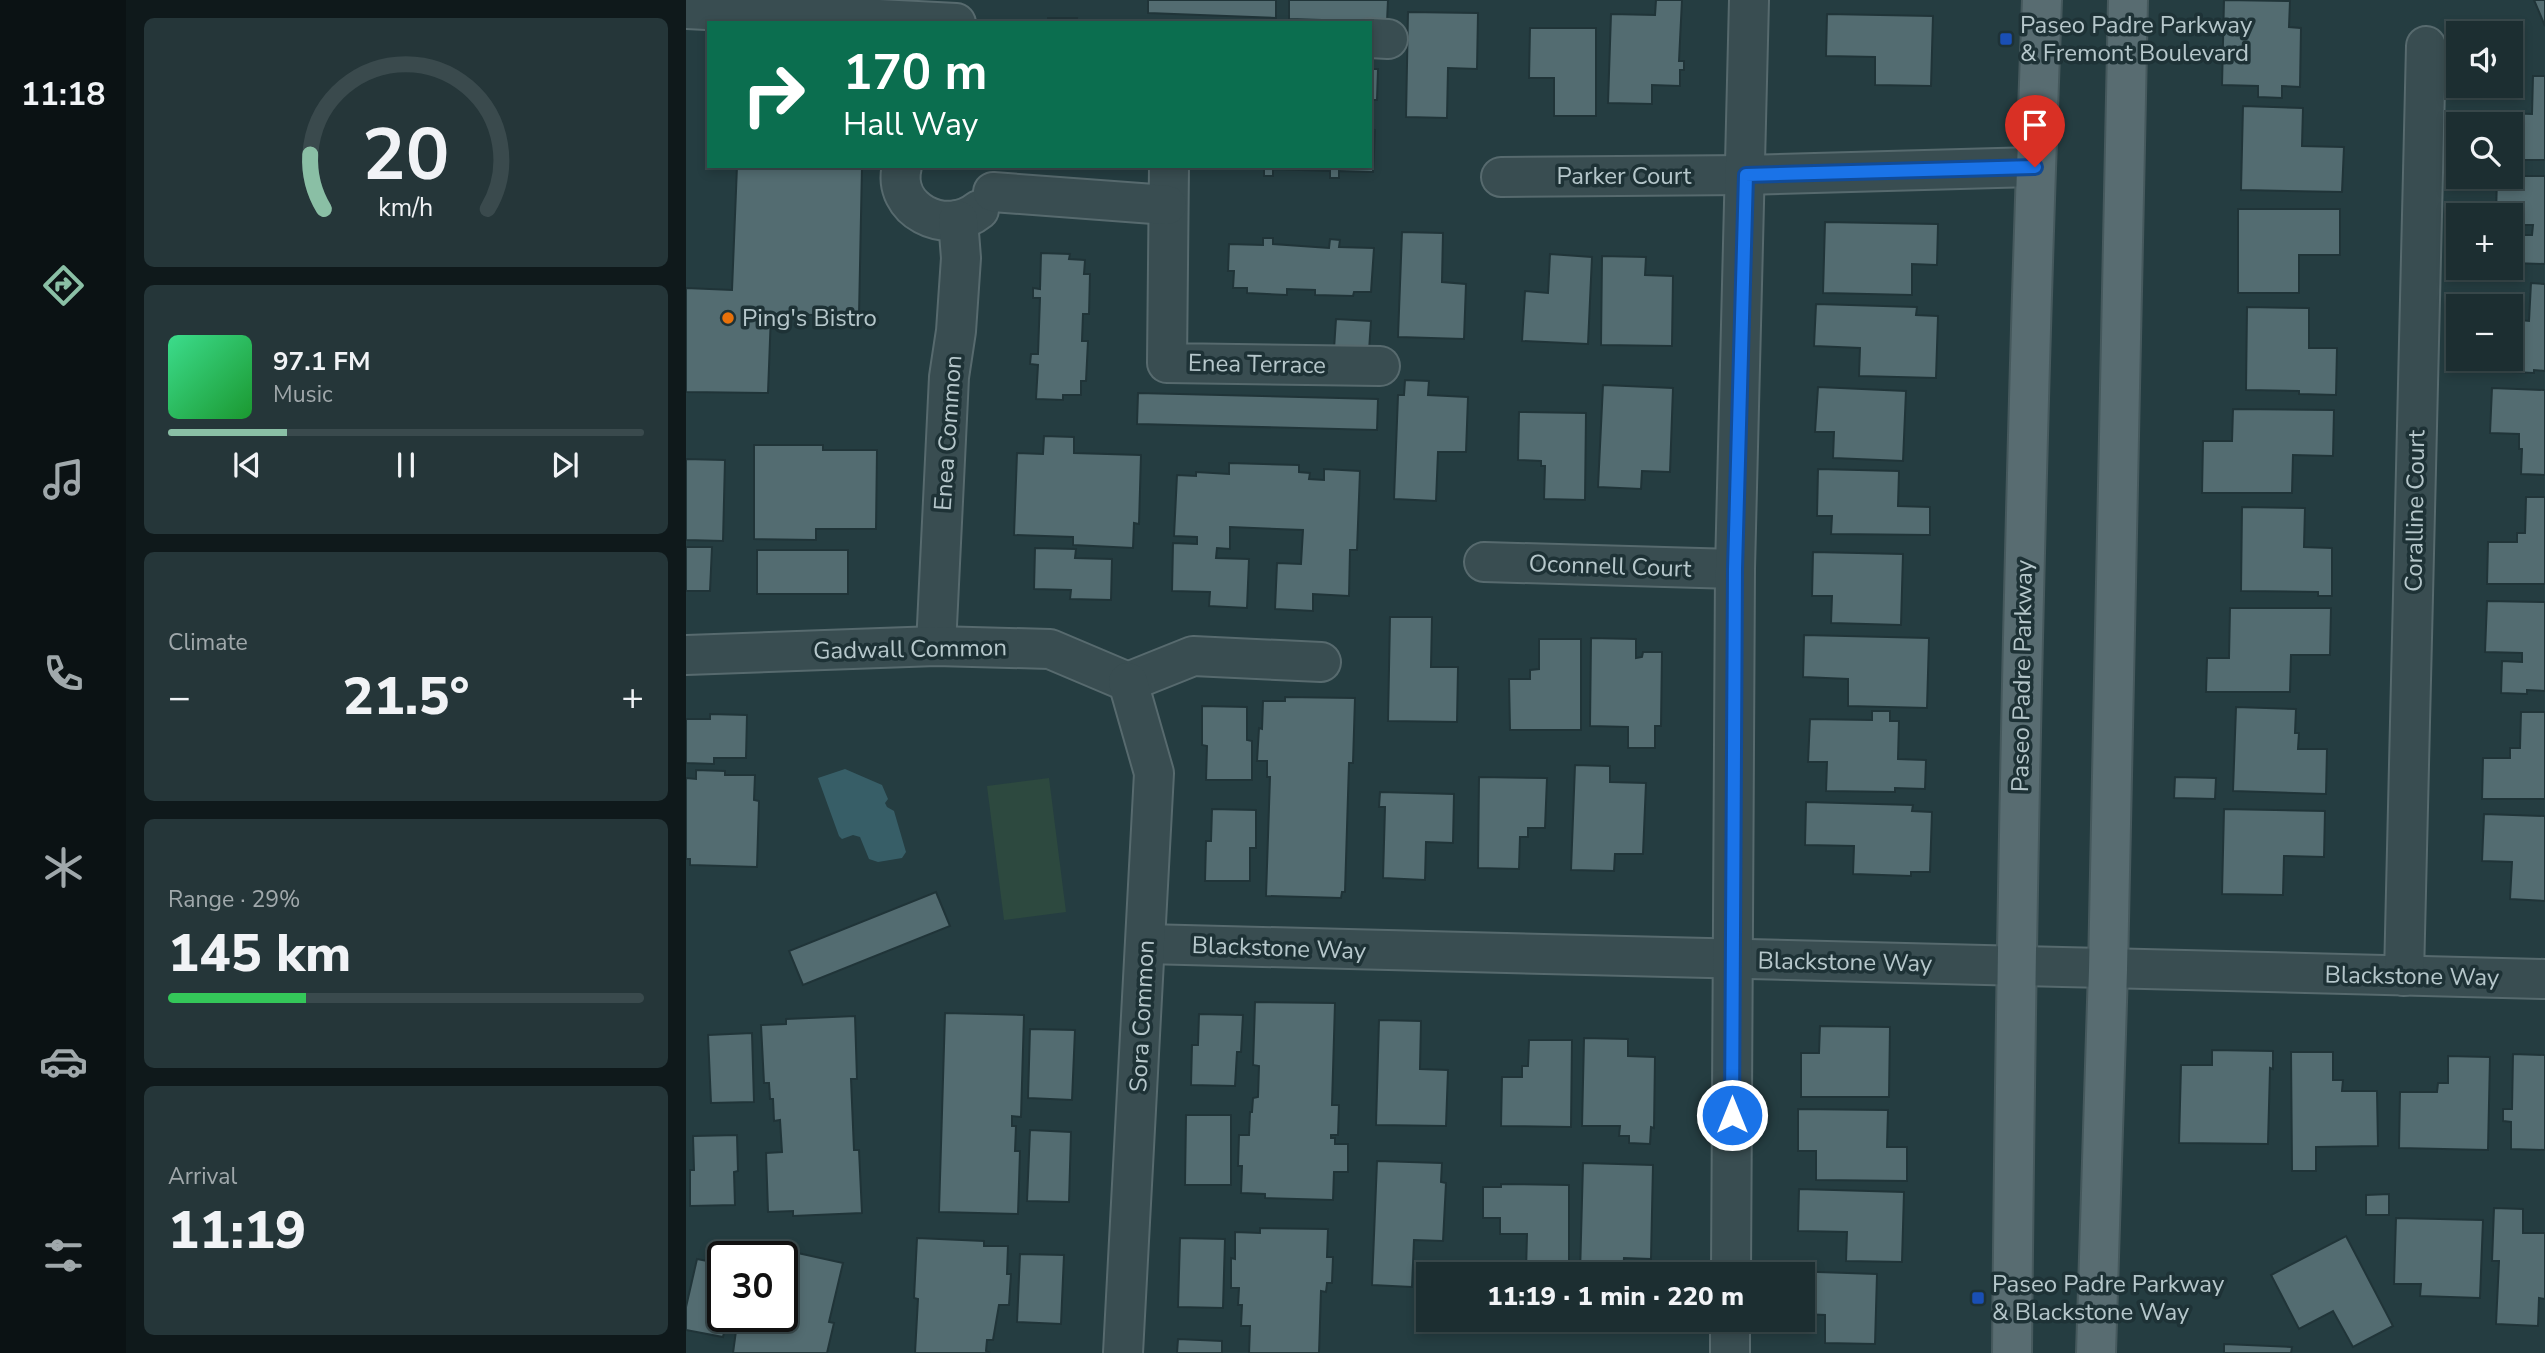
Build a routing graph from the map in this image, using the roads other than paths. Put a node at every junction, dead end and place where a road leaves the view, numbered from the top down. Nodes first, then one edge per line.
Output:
1 (960, 0) edge
2 (1749, 0) edge
3 (2042, 0) edge
4 (2127, 0) edge
5 (686, 9) edge
6 (919, 21) edge
7 (958, 21) edge
8 (2426, 46) dead end
9 (2035, 167) junction
10 (902, 168) edge
11 (1169, 168) edge
12 (1746, 175) junction
13 (1502, 177) dead end
14 (994, 179) edge
15 (1167, 205) junction
16 (958, 220) junction
17 (1380, 366) dead end
18 (1485, 562) dead end
19 (1735, 569) junction
20 (936, 646) junction
21 (686, 655) edge
22 (1321, 662) dead end
23 (1128, 682) junction
24 (1146, 944) junction
25 (1733, 960) junction
26 (2015, 966) junction
27 (2108, 970) junction
28 (2404, 976) junction
29 (2545, 979) edge
30 (1731, 1262) edge
31 (1730, 1332) edge
32 (1123, 1353) edge
33 (1730, 1353) edge
34 (2012, 1353) edge
35 (2096, 1353) edge

1 - 7 street
2 - 12 street
3 - 9 main road, Paseo Padre Parkway
4 - 27 main road
5 - 6 street
8 - 28 street, Coralline Court
9 - 12 street, Parker Court
9 - 26 main road, Paseo Padre Parkway
10 - 16 street
11 - 15 street, Enea Terrace
12 - 13 street, Parker Court
12 - 19 street
14 - 15 street
14 - 16 street
15 - 17 street, Enea Terrace
16 - 20 street, Enea Common
18 - 19 street, Oconnell Court
19 - 25 street
20 - 21 street, Gadwall Common
20 - 23 street, Gadwall Common
22 - 23 street
23 - 24 street, Sora Common
24 - 25 street, Blackstone Way
24 - 32 street, Sora Common
25 - 26 street, Blackstone Way
25 - 30 street
26 - 27 street, Blackstone Way
26 - 34 main road, Paseo Padre Parkway
27 - 28 street, Blackstone Way
27 - 35 main road
28 - 29 street, Blackstone Way
31 - 33 street

